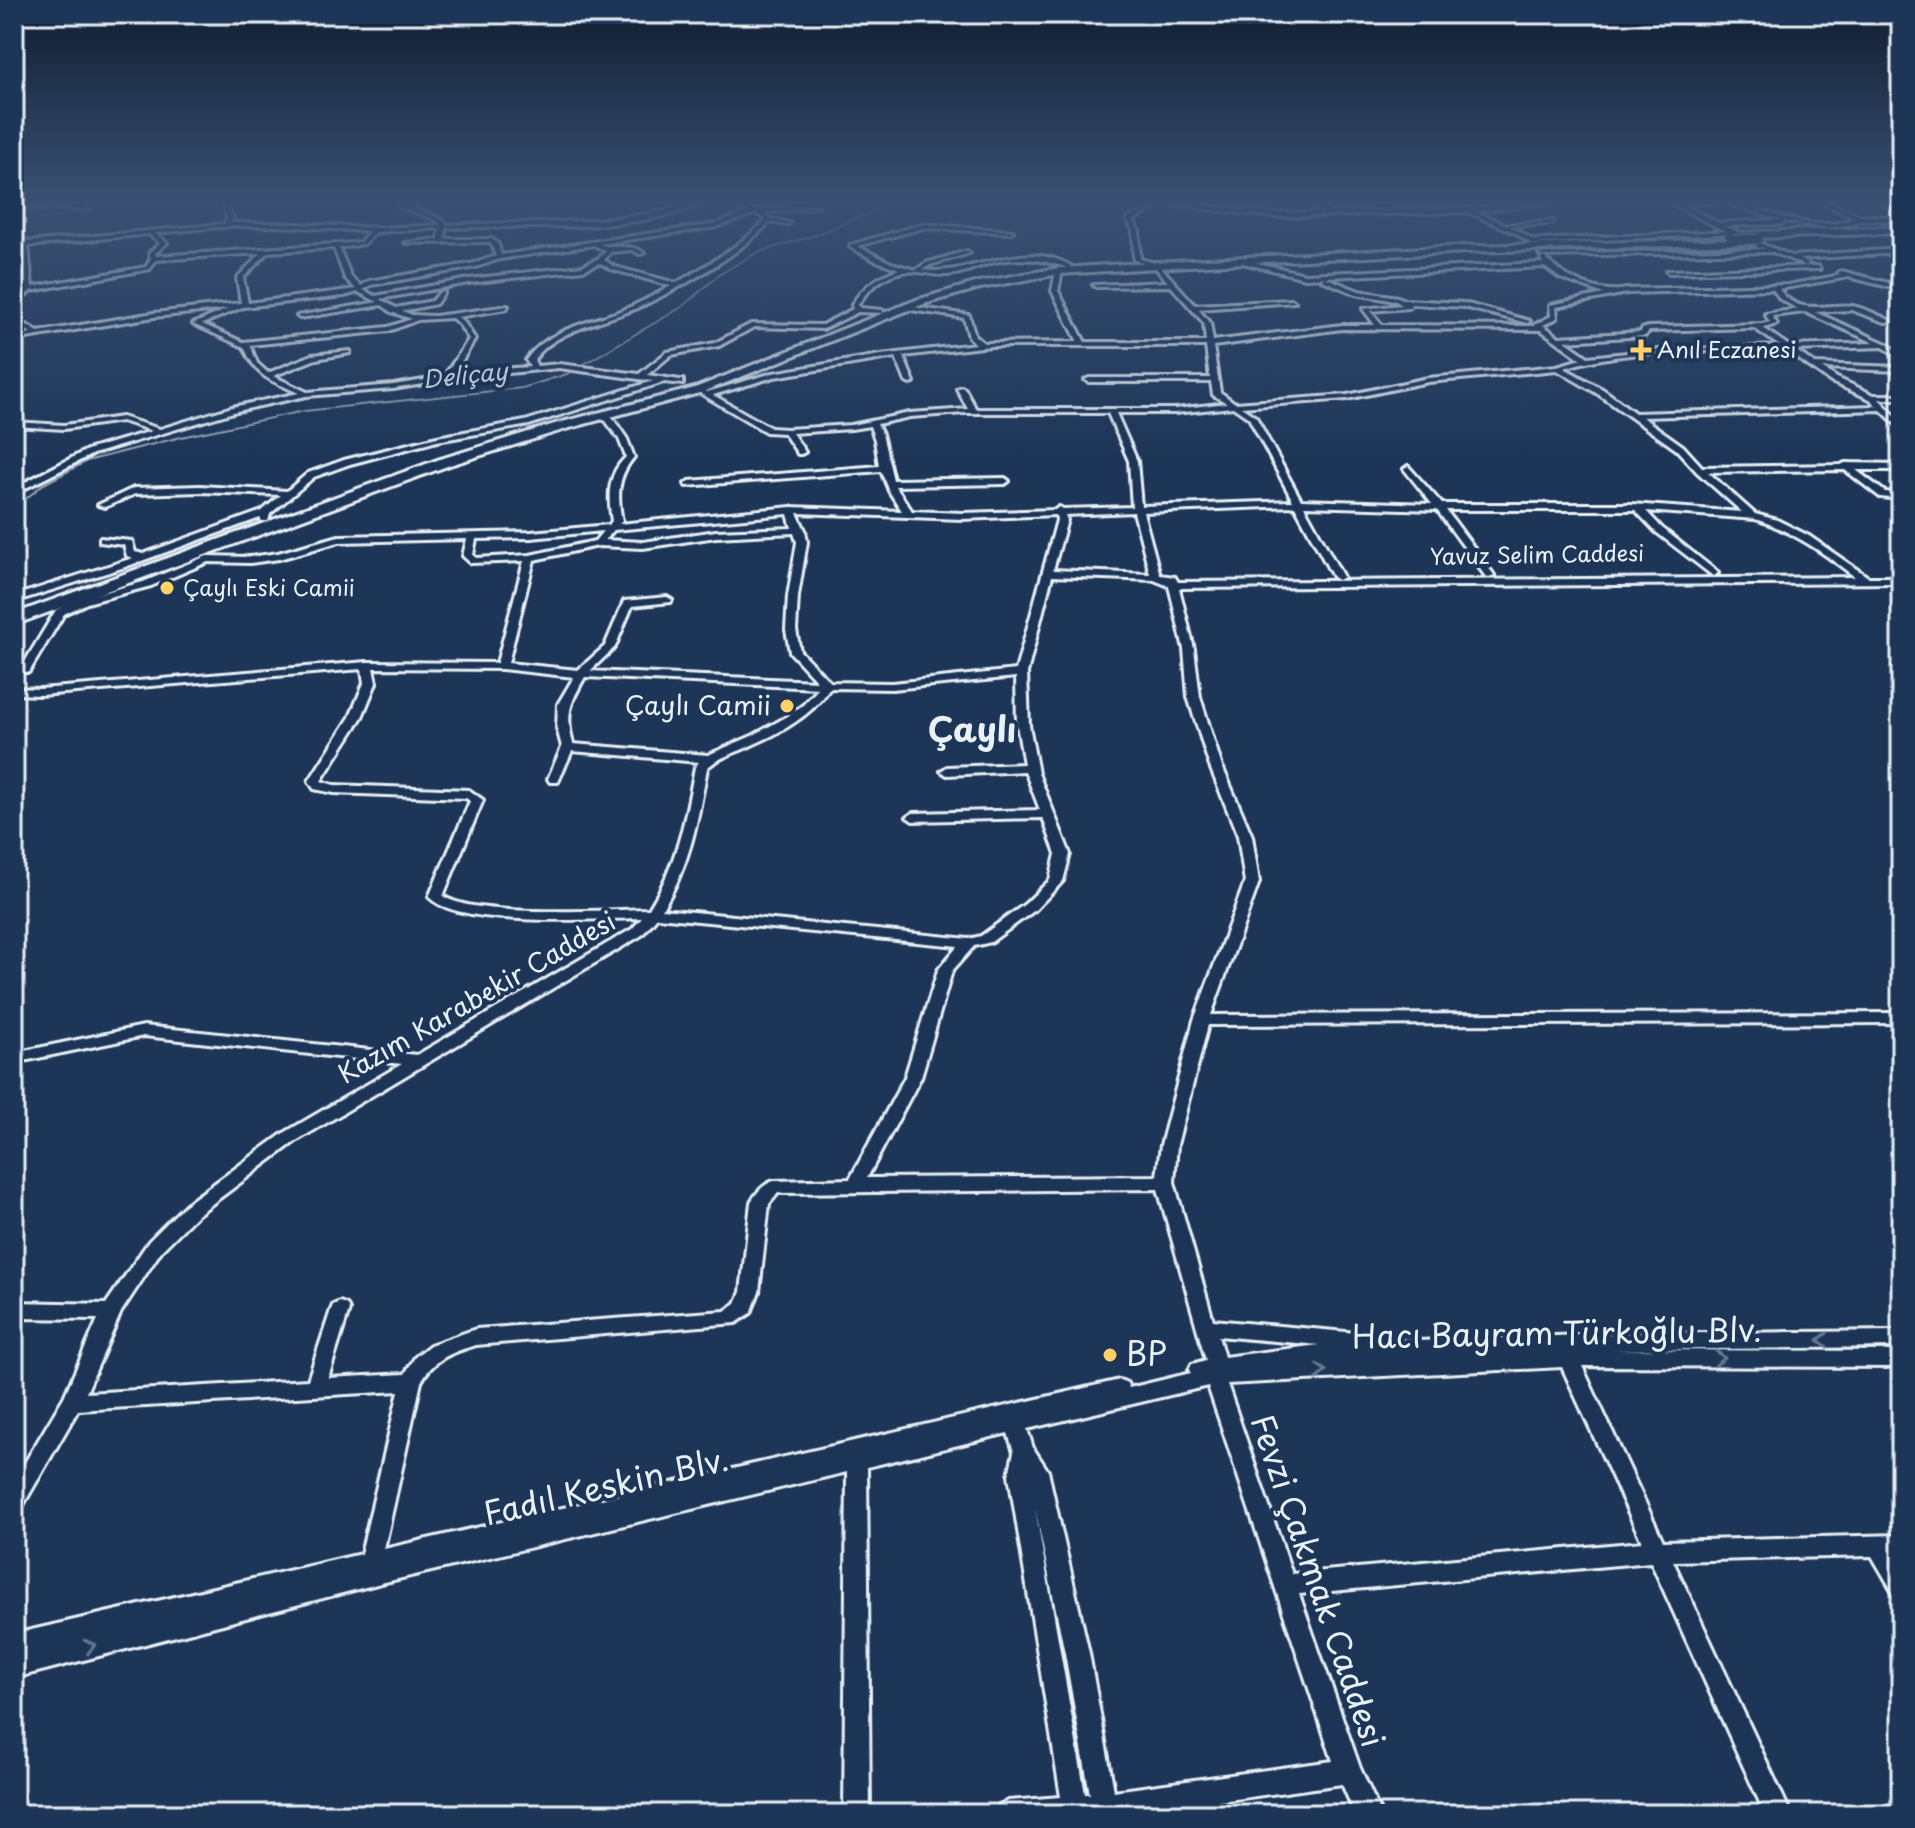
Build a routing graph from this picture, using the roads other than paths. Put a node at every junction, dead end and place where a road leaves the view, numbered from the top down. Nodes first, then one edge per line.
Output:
1 (29, 286) edge
2 (49, 286) edge
3 (242, 286) edge
4 (356, 286) edge
5 (363, 286) edge
6 (445, 286) edge
7 (673, 286) edge
8 (873, 286) edge
9 (959, 286) edge
10 (975, 286) edge
11 (1057, 286) edge
12 (1177, 286) edge
13 (1342, 286) edge
14 (1592, 286) edge
15 (1798, 286) edge
16 (359, 289) junction
17 (29, 290) junction
18 (1776, 290) junction
19 (1901, 291) edge
20 (14, 292) edge
21 (442, 293) dead end
22 (1609, 293) junction
23 (1889, 295) dead end
24 (372, 298) junction
25 (14, 302) edge
26 (1292, 302) dead end
27 (1403, 302) junction
28 (245, 304) junction
29 (380, 304) junction
30 (146, 306) dead end
31 (506, 307) dead end
32 (1192, 307) junction
33 (906, 308) junction
34 (1397, 309) junction
35 (857, 310) junction
36 (1806, 310) junction
37 (342, 311) junction
38 (393, 311) junction
39 (882, 312) junction
40 (153, 315) junction
41 (300, 316) dead end
42 (453, 316) junction
43 (352, 318) dead end
44 (499, 318) dead end
45 (14, 319) edge
46 (1445, 319) dead end
47 (415, 320) junction
48 (1354, 320) dead end
49 (1901, 320) edge
50 (1887, 321) junction
51 (462, 323) junction
52 (1842, 324) junction
53 (1362, 326) junction
54 (1541, 326) junction
55 (1756, 326) junction
56 (1327, 328) junction
57 (1381, 328) junction
58 (1422, 329) junction
59 (1453, 329) junction
60 (37, 334) junction
61 (14, 338) edge
62 (1262, 339) junction
63 (1351, 339) dead end
64 (1559, 339) junction
65 (1082, 343) junction
66 (243, 344) junction
67 (1209, 344) junction
68 (982, 345) junction
69 (1885, 345) junction
70 (1271, 347) dead end
71 (1789, 347) junction
72 (348, 352) dead end
73 (899, 355) junction
74 (1901, 356) edge
75 (1587, 360) junction
76 (1816, 366) junction
77 (534, 367) junction
78 (1558, 368) junction
79 (1901, 369) edge
80 (268, 375) junction
81 (642, 376) junction
82 (457, 377) junction
83 (1089, 380) dead end
84 (1215, 380) junction
85 (910, 382) dead end
86 (688, 386) junction
87 (961, 389) dead end
88 (306, 394) junction
89 (1873, 397) junction
90 (1901, 397) edge
91 (1236, 405) junction
92 (1883, 408) junction
93 (973, 411) junction
94 (1112, 413) junction
95 (1632, 415) junction
96 (598, 416) junction
97 (1899, 422) edge
98 (14, 424) edge
99 (873, 424) junction
100 (160, 431) junction
101 (787, 431) junction
102 (801, 452) dead end
103 (1845, 466) junction
104 (1901, 467) edge
105 (884, 468) junction
106 (1408, 469) dead end
107 (1700, 470) junction
108 (1005, 481) dead end
109 (892, 483) junction
110 (689, 484) dead end
111 (14, 491) edge
112 (286, 493) junction
113 (1901, 496) edge
114 (1300, 503) junction
115 (102, 505) dead end
116 (1438, 507) junction
117 (1137, 508) junction
118 (1638, 508) junction
119 (791, 510) junction
120 (1059, 510) junction
121 (908, 512) junction
122 (1751, 515) junction
123 (265, 516) junction
124 (611, 527) junction
125 (800, 530) junction
126 (472, 538) junction
127 (103, 540) dead end
128 (598, 543) junction
129 (144, 557) junction
130 (530, 558) junction
131 (87, 567) dead end
132 (1854, 572) junction
133 (1901, 572) edge
134 (1048, 573) junction
135 (1713, 573) junction
136 (1489, 575) junction
137 (1338, 577) junction
138 (71, 578) junction
139 (1156, 578) junction
140 (1865, 580) junction
141 (1901, 580) edge
142 (1173, 582) junction
143 (667, 600) dead end
144 (14, 602) edge
145 (14, 620) edge
146 (367, 665) junction
147 (19, 666) edge
148 (502, 666) junction
149 (1021, 673) junction
150 (581, 674) junction
151 (827, 685) junction
152 (14, 688) edge
153 (568, 747) junction
154 (709, 759) junction
155 (1031, 767) junction
156 (947, 771) dead end
157 (554, 779) dead end
158 (1047, 814) junction
159 (913, 817) dead end
160 (655, 913) junction
161 (969, 943) junction
162 (1901, 1018) edge
163 (1202, 1020) junction
164 (14, 1058) edge
165 (417, 1060) junction
166 (1165, 1182) junction
167 (855, 1185) junction
168 (14, 1310) edge
169 (340, 1310) dead end
170 (111, 1312) junction
171 (1206, 1327) junction
172 (1901, 1339) edge
173 (1448, 1347) junction
174 (1565, 1350) junction
175 (1901, 1359) edge
176 (1216, 1371) junction
177 (411, 1382) junction
178 (315, 1387) junction
179 (72, 1402) junction
180 (1014, 1419) junction
181 (1024, 1452) junction
182 (857, 1461) junction
183 (14, 1500) edge
184 (1878, 1545) junction
185 (1901, 1545) edge
186 (1656, 1551) junction
187 (368, 1569) junction
188 (1901, 1584) edge
189 (1286, 1585) junction
190 (14, 1645) edge
191 (14, 1666) edge
192 (1349, 1771) junction
193 (1075, 1808) junction
194 (1105, 1809) edge
195 (857, 1814) edge
196 (1008, 1814) edge
197 (1368, 1814) edge
198 (1778, 1814) edge

1 - 17 street
2 - 17 street
3 - 28 street
4 - 16 street
5 - 16 street
6 - 24 street
7 - 77 street
8 - 35 street
9 - 39 highway
10 - 33 highway
11 - 65 street
12 - 32 street
13 - 27 street
14 - 22 street
15 - 18 street
16 - 24 street
16 - 28 street
17 - 20 street
17 - 25 street
18 - 22 street
18 - 36 street
19 - 23 street
21 - 38 street
22 - 54 street
24 - 29 street
26 - 32 street
27 - 34 street
27 - 54 street
28 - 40 street
28 - 66 street
29 - 37 street
29 - 38 street
30 - 40 street
31 - 42 street
32 - 67 street
33 - 68 street
33 - 86 highway
34 - 57 street
34 - 58 street
35 - 39 street
35 - 81 street
36 - 50 street
36 - 52 street
36 - 55 street
37 - 41 street
37 - 43 street
38 - 47 street
39 - 86 highway
40 - 60 street
42 - 47 street
42 - 51 street
44 - 51 street
45 - 60 street
46 - 59 street
47 - 66 street
48 - 53 street
49 - 50 street
50 - 52 street
51 - 82 street
52 - 69 street
53 - 56 street
53 - 57 street
54 - 59 street
54 - 64 street
55 - 64 street
55 - 71 street
56 - 62 street
56 - 63 street
57 - 58 street
58 - 59 street
60 - 61 street
62 - 67 street
62 - 70 street
64 - 75 street
65 - 67 street
65 - 68 street
66 - 80 street
67 - 84 street
68 - 73 street
69 - 71 street
69 - 74 street
71 - 75 street
71 - 76 street
72 - 80 street
73 - 85 street
73 - 86 street
75 - 78 street
76 - 79 street
76 - 89 street
77 - 81 street
77 - 82 street
78 - 91 street
78 - 95 street
80 - 88 street
81 - 86 street
82 - 88 street
83 - 84 street
84 - 91 street
86 - 96 highway
86 - 101 street
86 - 112 street
86 - 123 highway
87 - 93 street
88 - 100 street
89 - 90 street
89 - 92 street
91 - 94 street
91 - 114 street
92 - 95 street
92 - 97 street
93 - 94 street
93 - 99 street
94 - 117 street
95 - 107 street
96 - 124 street
96 - 145 highway
98 - 100 street
99 - 101 street
99 - 105 street
100 - 111 street
101 - 102 street
103 - 104 street
103 - 107 street
103 - 113 street
105 - 109 street
105 - 110 street
106 - 116 street
107 - 122 street
108 - 109 street
109 - 121 street
112 - 115 street
112 - 123 street
114 - 116 street
114 - 117 street
114 - 137 street
116 - 118 street
116 - 136 street
117 - 120 street
117 - 139 street
118 - 122 street
118 - 135 street
119 - 121 street
119 - 124 street
119 - 125 street
120 - 121 street
120 - 134 street
122 - 132 street
123 - 129 street
123 - 144 highway
124 - 126 street
124 - 128 street
125 - 128 street
125 - 151 street
126 - 130 street
126 - 147 street
127 - 129 street
128 - 130 street
129 - 138 street
130 - 148 street
131 - 138 street
132 - 133 street, Yavuz Selim Caddesi
132 - 135 street, Yavuz Selim Caddesi
132 - 140 street
134 - 139 street
134 - 149 street
135 - 136 street, Yavuz Selim Caddesi
136 - 137 street, Yavuz Selim Caddesi
137 - 142 street, Yavuz Selim Caddesi
138 - 144 street
139 - 142 street
140 - 141 street, Yavuz Selim Caddesi
140 - 142 street, Yavuz Selim Caddesi
142 - 163 street
143 - 150 street
146 - 148 street
146 - 152 street
146 - 160 street
147 - 152 street
148 - 150 street
149 - 151 street
149 - 155 street
150 - 151 street
150 - 153 street
151 - 154 street
153 - 154 street
153 - 157 street
154 - 160 street, Kazım Karabekir Caddesi
155 - 156 street
155 - 158 street
158 - 159 street
158 - 161 street
160 - 161 street
160 - 165 street, Kazım Karabekir Caddesi
161 - 167 street
162 - 163 street
163 - 166 street
164 - 165 street
165 - 170 street, Kazım Karabekir Caddesi
166 - 167 street
166 - 171 street, Fevzi Çakmak Caddesi
167 - 177 street
168 - 170 street
169 - 178 street
170 - 179 street, Kazım Karabekir Caddesi
171 - 173 street
171 - 176 street, Fevzi Çakmak Caddesi
172 -> 174 street, Hacı Bayram Türkoğlu Blv.
173 - 174 street, Hacı Bayram Türkoğlu Blv.
173 - 176 street, Hacı Bayram Türkoğlu Blv.
174 -> 175 street, Hacı Bayram Türkoğlu Blv.
176 -> 174 street, Hacı Bayram Türkoğlu Blv.
174 - 186 street
176 - 180 street, Fadıl Keskin Blv.
176 - 189 street, Fevzi Çakmak Caddesi
177 - 178 street
177 - 187 street
178 - 179 street
179 - 183 street, Kazım Karabekir Caddesi
180 - 181 street
180 - 182 street, Fadıl Keskin Blv.
180 - 187 street, Fadıl Keskin Blv.
181 - 193 street
181 - 194 street
182 - 187 street, Fadıl Keskin Blv.
182 - 195 street
184 - 185 street
184 - 186 street
184 - 188 street
186 - 189 street
186 - 198 street
187 - 190 street, Fadıl Keskin Blv.
191 -> 187 street, Fadıl Keskin Blv.
189 - 192 street, Fevzi Çakmak Caddesi
192 - 194 street
192 - 197 street, Fevzi Çakmak Caddesi
193 - 194 street
193 - 196 street

